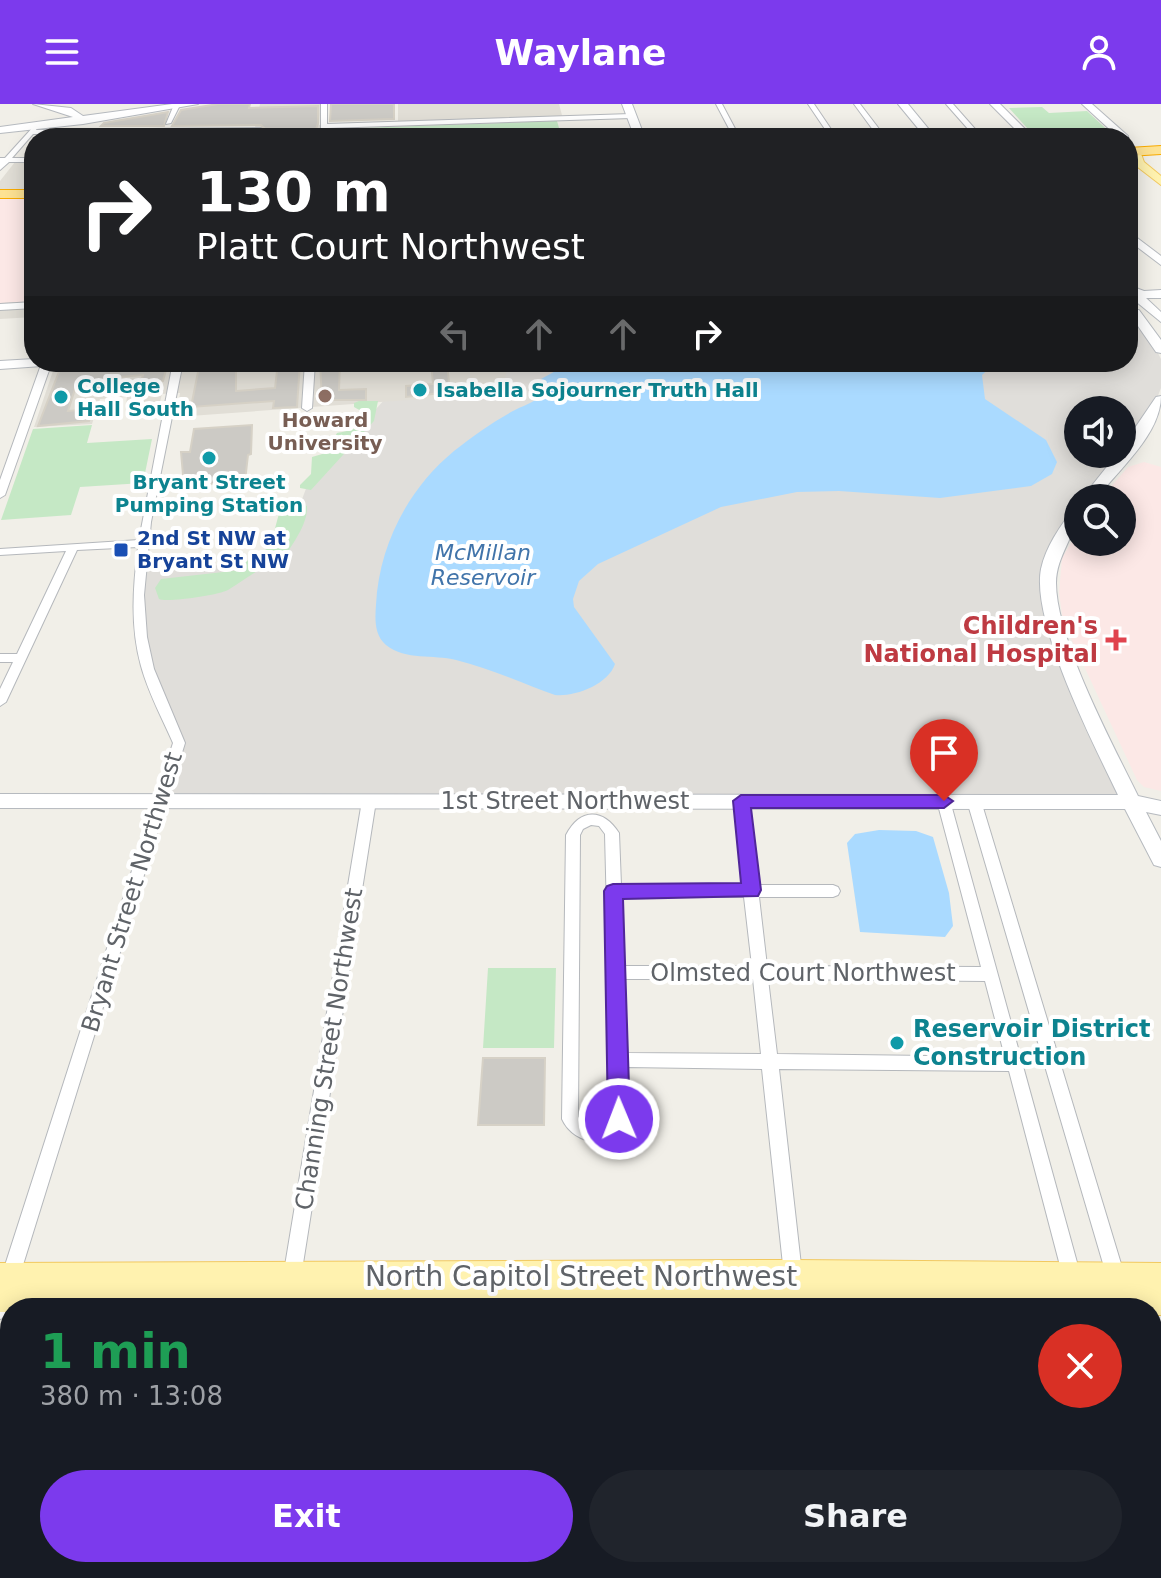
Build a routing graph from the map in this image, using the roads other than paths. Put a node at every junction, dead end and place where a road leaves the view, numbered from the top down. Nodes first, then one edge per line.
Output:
1 (38, 104) edge
2 (55, 104) edge
3 (324, 104) edge
4 (627, 104) edge
5 (719, 104) edge
6 (811, 104) edge
7 (857, 104) edge
8 (903, 104) edge
9 (949, 104) edge
10 (995, 104) edge
11 (1087, 104) edge
12 (185, 105) edge
13 (78, 109) junction
14 (631, 116) junction
15 (96, 119) junction
16 (83, 121) junction
17 (325, 126) joint
18 (43, 128) edge
19 (166, 128) edge
20 (636, 128) edge
21 (732, 128) edge
22 (827, 128) edge
23 (875, 128) edge
24 (923, 128) edge
25 (971, 128) edge
26 (1019, 128) edge
27 (1112, 128) edge
28 (0, 130) edge
29 (24, 130) edge
30 (24, 139) edge
31 (1138, 146) edge
32 (1161, 150) edge
33 (4, 160) edge
34 (1138, 161) edge
35 (0, 168) edge
36 (1161, 182) edge
37 (0, 194) edge
38 (24, 194) edge
39 (1138, 242) edge
40 (1161, 262) edge
41 (1161, 293) edge
42 (1138, 296) edge
43 (1138, 303) edge
44 (24, 306) edge
45 (1138, 306) edge
46 (0, 307) edge
47 (1138, 310) edge
48 (1159, 317) edge
49 (1161, 331) edge
50 (1161, 349) edge
51 (24, 363) edge
52 (0, 365) edge
53 (41, 372) edge
54 (176, 372) edge
55 (309, 372) edge
56 (1161, 400) edge
57 (307, 408) dead end
58 (1161, 414) edge
59 (1145, 428) junction
60 (1100, 484) edge
61 (0, 495) edge
62 (1064, 533) edge
63 (142, 543) junction
64 (73, 548) junction
65 (0, 552) edge
66 (0, 658) edge
67 (21, 658) junction
68 (0, 702) edge
69 (1161, 794) edge
70 (162, 800) junction
71 (0, 801) edge
72 (369, 801) junction
73 (741, 801) junction
74 (944, 801) junction
75 (974, 801) junction
76 (1130, 802) junction
77 (1161, 808) edge
78 (590, 810) junction
79 (1161, 859) edge
80 (751, 890) junction
81 (613, 891) junction
82 (833, 891) dead end
83 (616, 972) junction
84 (760, 972) junction
85 (990, 974) junction
86 (618, 1060) junction
87 (770, 1061) junction
88 (1014, 1064) junction
89 (793, 1274) junction
90 (1072, 1277) junction
91 (1116, 1277) junction
92 (1161, 1278) edge
93 (3, 1292) edge
94 (290, 1294) edge
95 (575, 1294) edge
96 (861, 1295) edge
97 (1025, 1295) edge
98 (1107, 1298) edge

1 - 13 main road
2 - 13 main road
3 - 17 street
4 - 14 main road
5 - 21 street
6 - 22 street
7 - 23 street
8 - 24 main road
9 - 25 street
10 - 26 main road
11 - 27 main road
12 - 15 main road
12 - 19 street
13 - 15 main road
13 - 16 main road
14 - 17 street
14 - 20 main road
15 - 16 main road
16 - 18 main road
28 - 29 main road
30 - 33 street
31 - 32 highway
33 - 35 street
34 - 36 main road
37 - 38 highway
39 - 40 main road
41 - 42 main road
41 - 48 main road
43 - 48 main road
44 - 46 street
45 - 49 main road
47 - 50 main road
51 - 52 main road
53 - 61 street
54 - 63 street, Bryant Street Northwest
55 - 57 street
56 - 59 main road
58 - 59 main road
59 - 60 main road
62 - 76 main road
63 - 64 street
63 - 70 street, Bryant Street Northwest
64 - 65 street
64 - 67 street
66 - 67 street
67 - 68 street
69 - 76 main road, 1st Street Northwest
70 - 71 main road, 1st Street Northwest
70 - 72 main road, 1st Street Northwest
70 - 93 street, Bryant Street Northwest
72 - 78 main road, 1st Street Northwest
72 - 94 street, Channing Street Northwest
73 - 74 main road, 1st Street Northwest
73 - 78 main road, 1st Street Northwest
73 - 80 street
74 - 75 main road, 1st Street Northwest
74 - 85 street
75 - 76 main road, 1st Street Northwest
75 - 91 street
76 - 77 main road, 1st Street Northwest
76 - 79 main road
78 - 81 street
78 - 86 street
80 - 81 street
80 - 82 street
80 - 84 street
81 - 83 street
83 - 84 street, Olmsted Court Northwest
83 - 86 street
84 - 85 street, Olmsted Court Northwest
84 - 87 street
85 - 88 street
86 - 87 street
87 - 88 street
87 - 89 street
88 - 90 street
89 - 95 main road, North Capitol Street Northwest
89 - 96 main road, North Capitol Street Northwest
90 - 91 main road
90 - 97 main road
91 - 92 main road
93 - 94 main road
94 - 95 main road
95 - 96 main road
96 - 97 main road
97 - 98 main road

